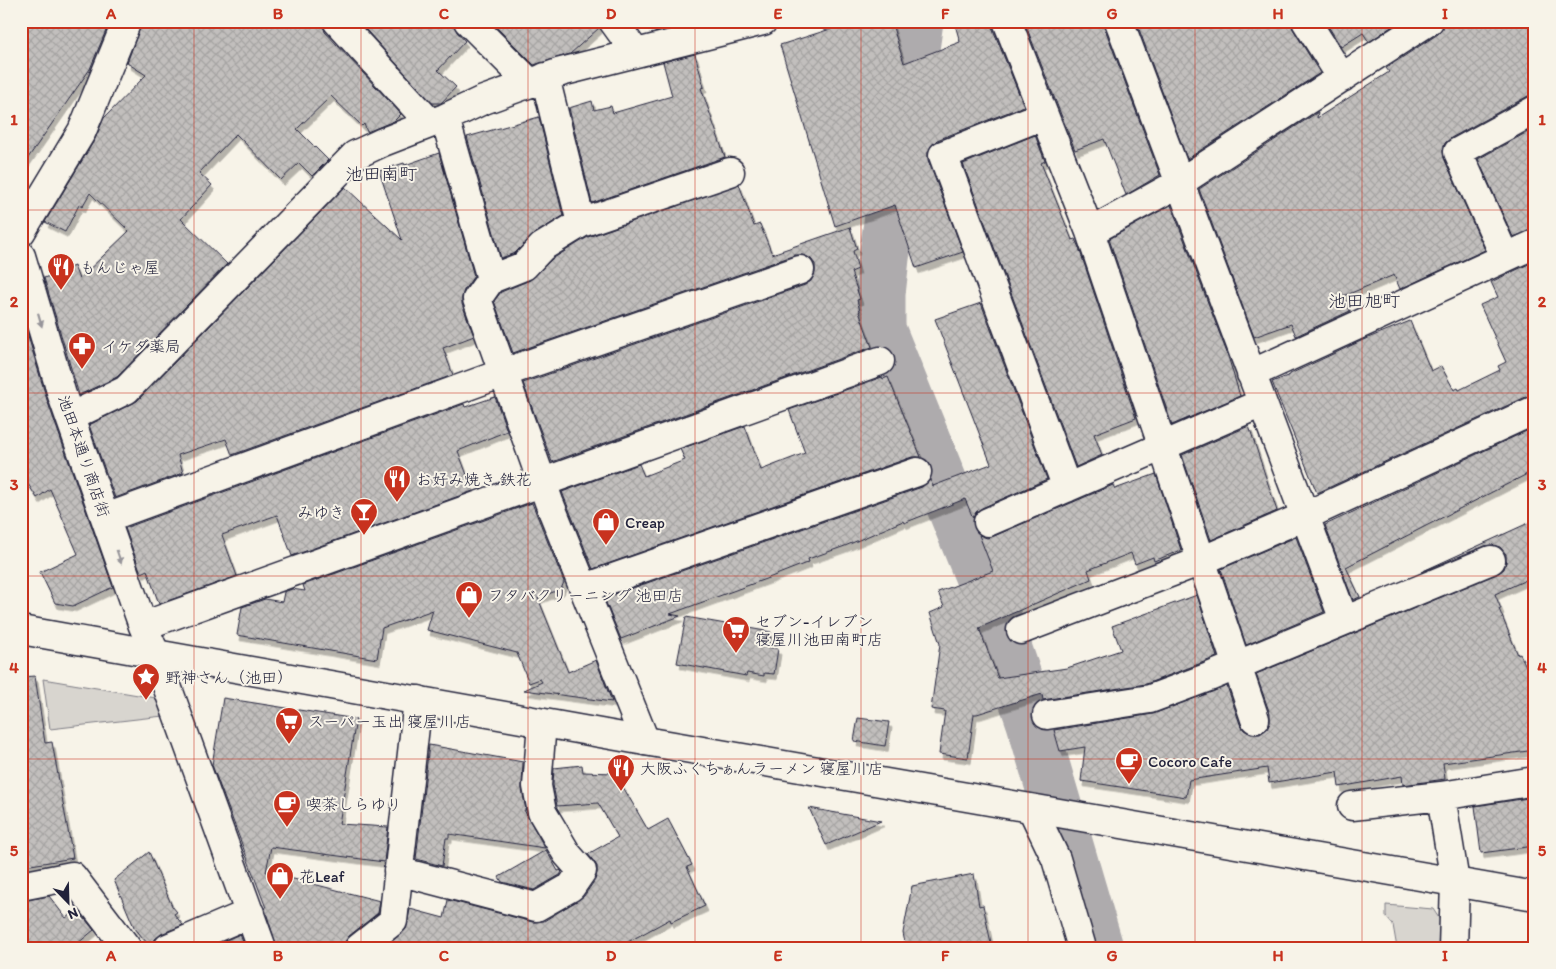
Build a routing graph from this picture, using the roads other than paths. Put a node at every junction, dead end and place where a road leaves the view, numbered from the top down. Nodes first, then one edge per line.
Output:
1 (127, 21) edge
2 (337, 21) edge
3 (468, 21) edge
4 (613, 21) edge
5 (1007, 21) edge
6 (1119, 21) edge
7 (1306, 21) edge
8 (1430, 21) edge
9 (745, 23) edge
10 (636, 53) junction
11 (1342, 78) junction
12 (537, 80) junction
13 (1535, 110) edge
14 (1044, 115) junction
15 (438, 121) junction
16 (730, 172) dead end
17 (1179, 183) junction
18 (581, 224) junction
19 (21, 232) edge
20 (1090, 232) junction
21 (1534, 246) edge
22 (21, 256) edge
23 (1505, 258) junction
24 (800, 270) dead end
25 (491, 279) junction
26 (880, 361) dead end
27 (503, 373) junction
28 (1251, 374) junction
29 (1262, 403) junction
30 (1535, 410) edge
31 (70, 417) junction
32 (1163, 447) junction
33 (917, 472) dead end
34 (542, 482) junction
35 (1067, 488) junction
36 (1304, 516) junction
37 (106, 518) junction
38 (988, 522) dead end
39 (1491, 560) dead end
40 (1201, 561) junction
41 (585, 588) junction
42 (1344, 620) junction
43 (143, 626) junction
44 (21, 630) edge
45 (1021, 630) dead end
46 (154, 653) junction
47 (1236, 666) junction
48 (418, 700) junction
49 (1047, 715) dead end
50 (1255, 719) dead end
51 (542, 723) junction
52 (645, 741) junction
53 (1535, 782) edge
54 (1441, 796) junction
55 (1352, 806) dead end
56 (1036, 810) junction
57 (398, 871) junction
58 (1455, 882) junction
59 (21, 886) edge
60 (1535, 896) edge
61 (250, 913) junction
62 (127, 948) edge
63 (168, 948) edge
64 (262, 948) edge
65 (359, 948) edge
66 (1082, 948) edge
67 (1453, 948) edge

1 - 19 street
2 - 15 street
3 - 12 street
4 - 10 street
5 - 14 street
6 - 17 street
7 - 11 street
8 - 11 street
9 - 10 street
10 - 12 street
11 - 17 street
12 - 15 street
12 - 18 street
13 - 23 street
14 - 20 street
14 - 35 street
15 - 25 street
15 - 31 street
16 - 18 street
17 - 20 street
17 - 28 street
18 - 25 street
20 - 32 street
21 - 23 street
22 -> 31 street, 池田本通り商店街
23 - 28 street
24 - 27 street
25 - 27 street
26 - 34 street
27 - 34 street
27 - 37 street
28 - 29 street
29 - 32 street
29 - 36 street
30 - 36 street
31 - 37 street, 池田本通り商店街
32 - 35 street
32 - 40 street
33 - 41 street
34 - 41 street
34 - 43 street
35 - 38 street
36 - 40 street
36 - 42 street
37 -> 43 street, 池田本通り商店街
39 - 42 street
40 - 45 street
40 - 47 street
41 - 52 street
42 - 47 street
43 - 46 street, 池田本通り商店街
44 - 46 street
46 - 48 street
46 - 61 street, 池田本通り商店街
47 - 49 street
47 - 50 street
48 - 51 street
48 - 57 street
51 - 52 street
51 - 57 street
52 - 56 street
53 - 54 street
54 - 55 street
54 - 58 street
56 - 58 street
56 - 66 street
57 - 65 street
58 - 60 street
58 - 67 street
59 - 62 street
61 - 63 street
61 - 64 street, 池田本通り商店街

